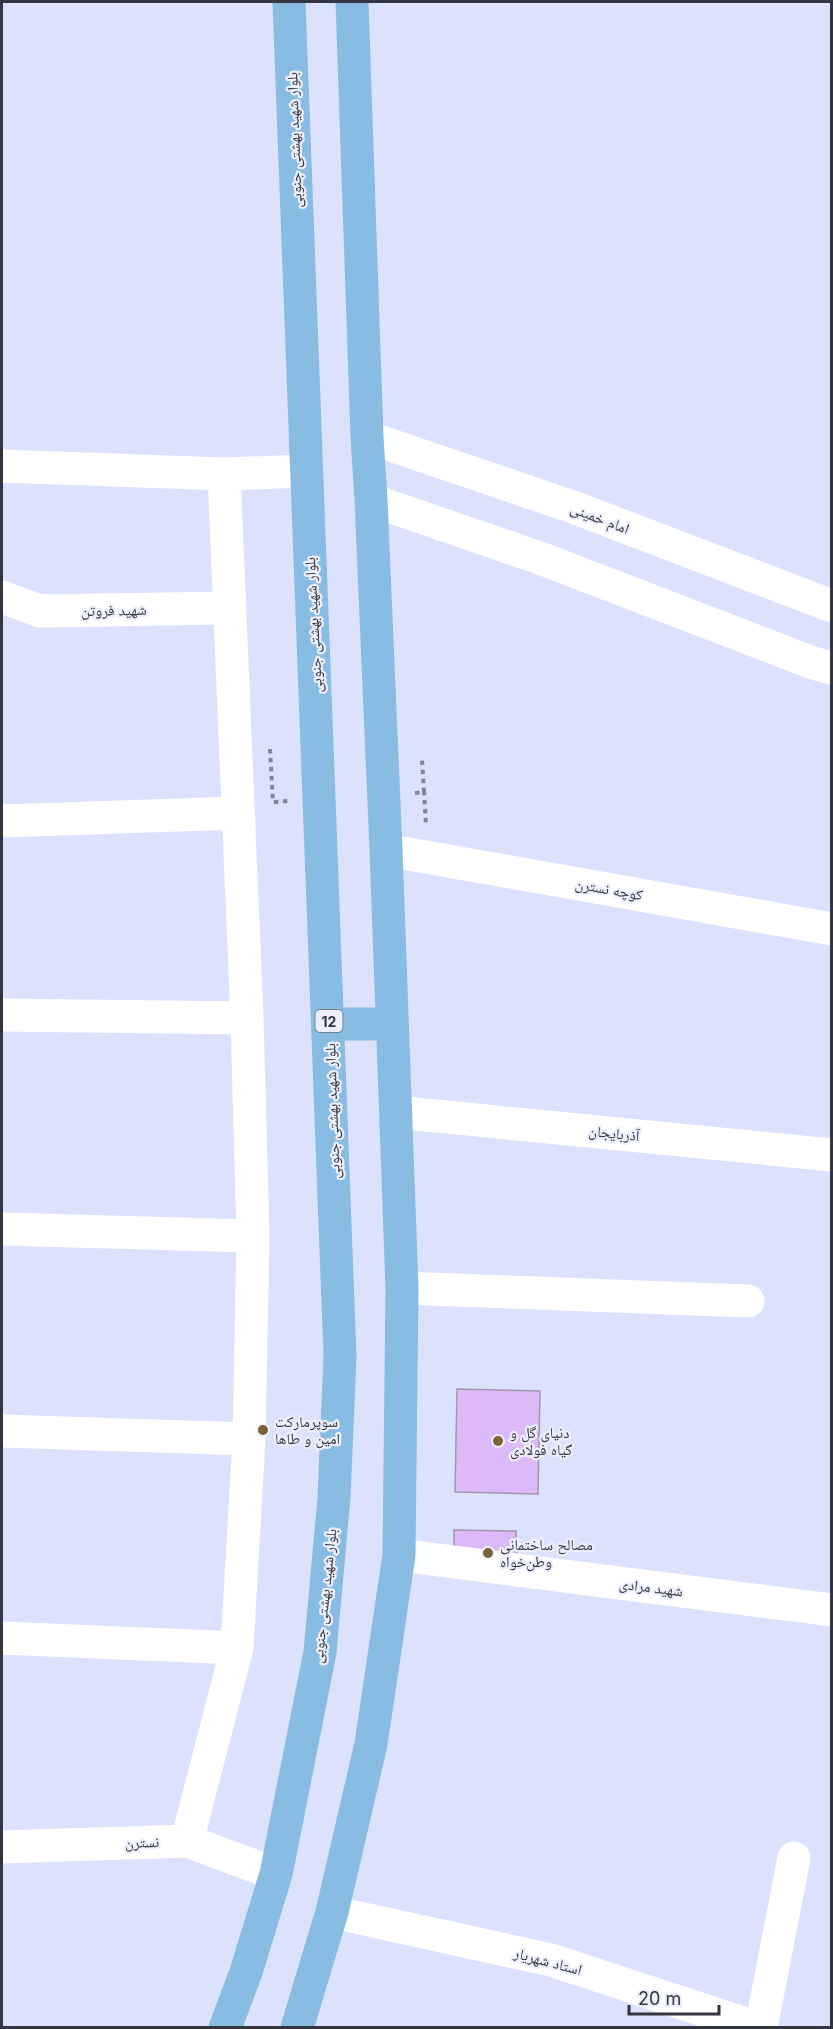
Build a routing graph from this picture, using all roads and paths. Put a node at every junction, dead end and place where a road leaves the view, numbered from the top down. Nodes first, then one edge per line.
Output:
1 (289, 2) edge
2 (352, 2) edge
3 (367, 437) junction
4 (2, 466) edge
5 (306, 471) junction
6 (224, 474) junction
7 (371, 500) junction
8 (2, 597) edge
9 (831, 606) edge
10 (230, 608) junction
11 (831, 668) edge
12 (269, 740) dead end
13 (422, 760) dead end
14 (423, 771) junction
15 (424, 792) dead end
16 (273, 802) dead end
17 (237, 813) junction
18 (2, 821) edge
19 (386, 850) junction
20 (427, 857) junction
21 (831, 929) edge
22 (2, 1015) edge
23 (247, 1018) junction
24 (329, 1024) junction
25 (392, 1024) junction
26 (396, 1112) junction
27 (831, 1155) edge
28 (2, 1229) edge
29 (253, 1236) junction
30 (402, 1288) junction
31 (748, 1301) dead end
32 (2, 1431) edge
33 (249, 1439) junction
34 (399, 1555) junction
35 (831, 1610) edge
36 (2, 1638) edge
37 (237, 1648) junction
38 (187, 1840) junction
39 (2, 1847) edge
40 (794, 1858) dead end
41 (276, 1874) junction
42 (332, 1912) junction
43 (225, 2028) edge
44 (297, 2028) edge
45 (760, 2028) edge

1 - 5 main road, بلوار شهید بهشتی جنوبی / 12
2 - 3 main road
3 - 7 main road
3 - 9 street, امام خمینی
4 - 6 street
5 - 6 street
5 - 24 main road, بلوار شهید بهشتی جنوبی / 12
6 - 10 street
7 - 11 street
7 - 19 main road
8 - 10 street, شهید فروتن
10 - 17 street
12 - 16 path
13 - 14 path
14 - 15 path
14 - 20 path
17 - 18 street
17 - 23 street
19 - 20 street, کوچه نسترن
19 - 25 main road
20 - 21 street, کوچه نسترن
22 - 23 street
23 - 29 street
24 - 25 main road
24 - 41 main road, بلوار شهید بهشتی جنوبی / 12
25 - 26 main road
26 - 27 street, آذربایجان
26 - 30 main road
28 - 29 street
29 - 33 street
30 - 31 street
30 - 34 main road
32 - 33 street
33 - 37 street
34 - 35 street, شهید مرادی
34 - 42 main road
36 - 37 street
37 - 38 street
38 - 39 street, نسترن
38 - 41 street, نسترن
40 - 45 street
41 - 43 main road, بلوار شهید بهشتی جنوبی / 12
42 - 44 main road
42 - 45 street, استاد شهریار

